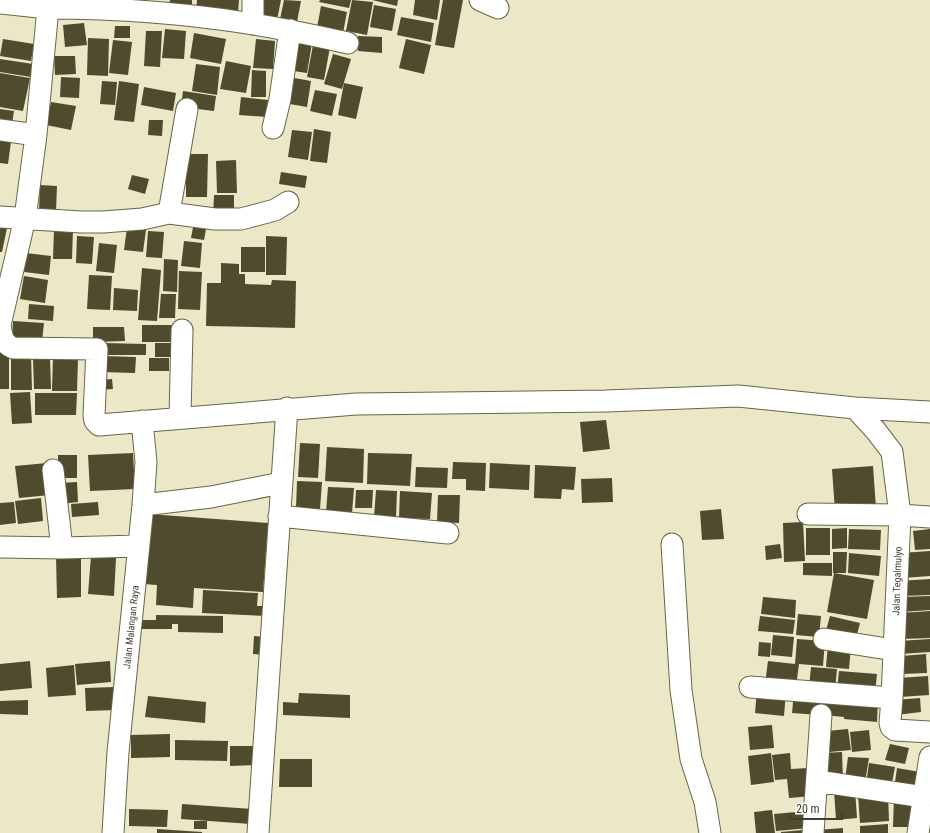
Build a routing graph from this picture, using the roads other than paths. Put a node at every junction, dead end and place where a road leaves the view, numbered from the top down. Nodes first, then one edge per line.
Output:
1 (253, 0) edge
2 (0, 3) edge
3 (144, 6) edge
4 (48, 8) junction
5 (253, 24) junction
6 (290, 30) junction
7 (348, 43) dead end
8 (187, 109) dead end
9 (273, 128) dead end
10 (0, 130) edge
11 (36, 135) junction
12 (288, 202) dead end
13 (169, 213) junction
14 (0, 217) edge
15 (25, 218) junction
16 (182, 330) dead end
17 (287, 408) junction
18 (856, 408) junction
19 (930, 412) edge
20 (180, 417) junction
21 (142, 421) junction
22 (53, 470) dead end
23 (281, 483) junction
24 (143, 505) junction
25 (808, 514) dead end
26 (900, 515) junction
27 (279, 516) junction
28 (930, 517) edge
29 (448, 533) dead end
30 (672, 544) dead end
31 (140, 546) junction
32 (0, 547) edge
33 (62, 548) junction
34 (824, 639) dead end
35 (894, 650) junction
36 (750, 687) dead end
37 (892, 698) junction
38 (821, 715) dead end
39 (930, 732) edge
40 (930, 757) edge
41 (817, 781) junction
42 (924, 797) junction
43 (113, 833) edge
44 (258, 833) edge
45 (710, 833) edge
46 (814, 833) edge
47 (918, 833) edge

1 - 5 street
2 - 4 street
3 - 4 street
3 - 5 street
4 - 11 street
5 - 6 street
6 - 7 street
6 - 9 street
8 - 13 street
10 - 11 street
11 - 15 street
12 - 13 street
13 - 15 street
14 - 15 street
15 - 21 street
16 - 20 street
17 - 18 street
17 - 20 street
17 - 23 street
18 - 19 street
18 - 26 street, Jalan Tegalmulyo
20 - 21 street
21 - 24 street, Jalan Malangan Raya
22 - 33 street
23 - 24 street
23 - 27 street
24 - 31 street, Jalan Malangan Raya
25 - 26 street
26 - 28 street
26 - 35 street, Jalan Tegalmulyo
27 - 29 street
27 - 44 street
30 - 45 street
31 - 33 street
31 - 43 street, Jalan Malangan Raya
32 - 33 street
34 - 35 street
35 - 37 street, Jalan Tegalmulyo
36 - 37 street
37 - 39 street, Jalan Tegalmulyo
38 - 41 street
40 - 42 street
41 - 42 street
41 - 46 street
42 - 47 street

